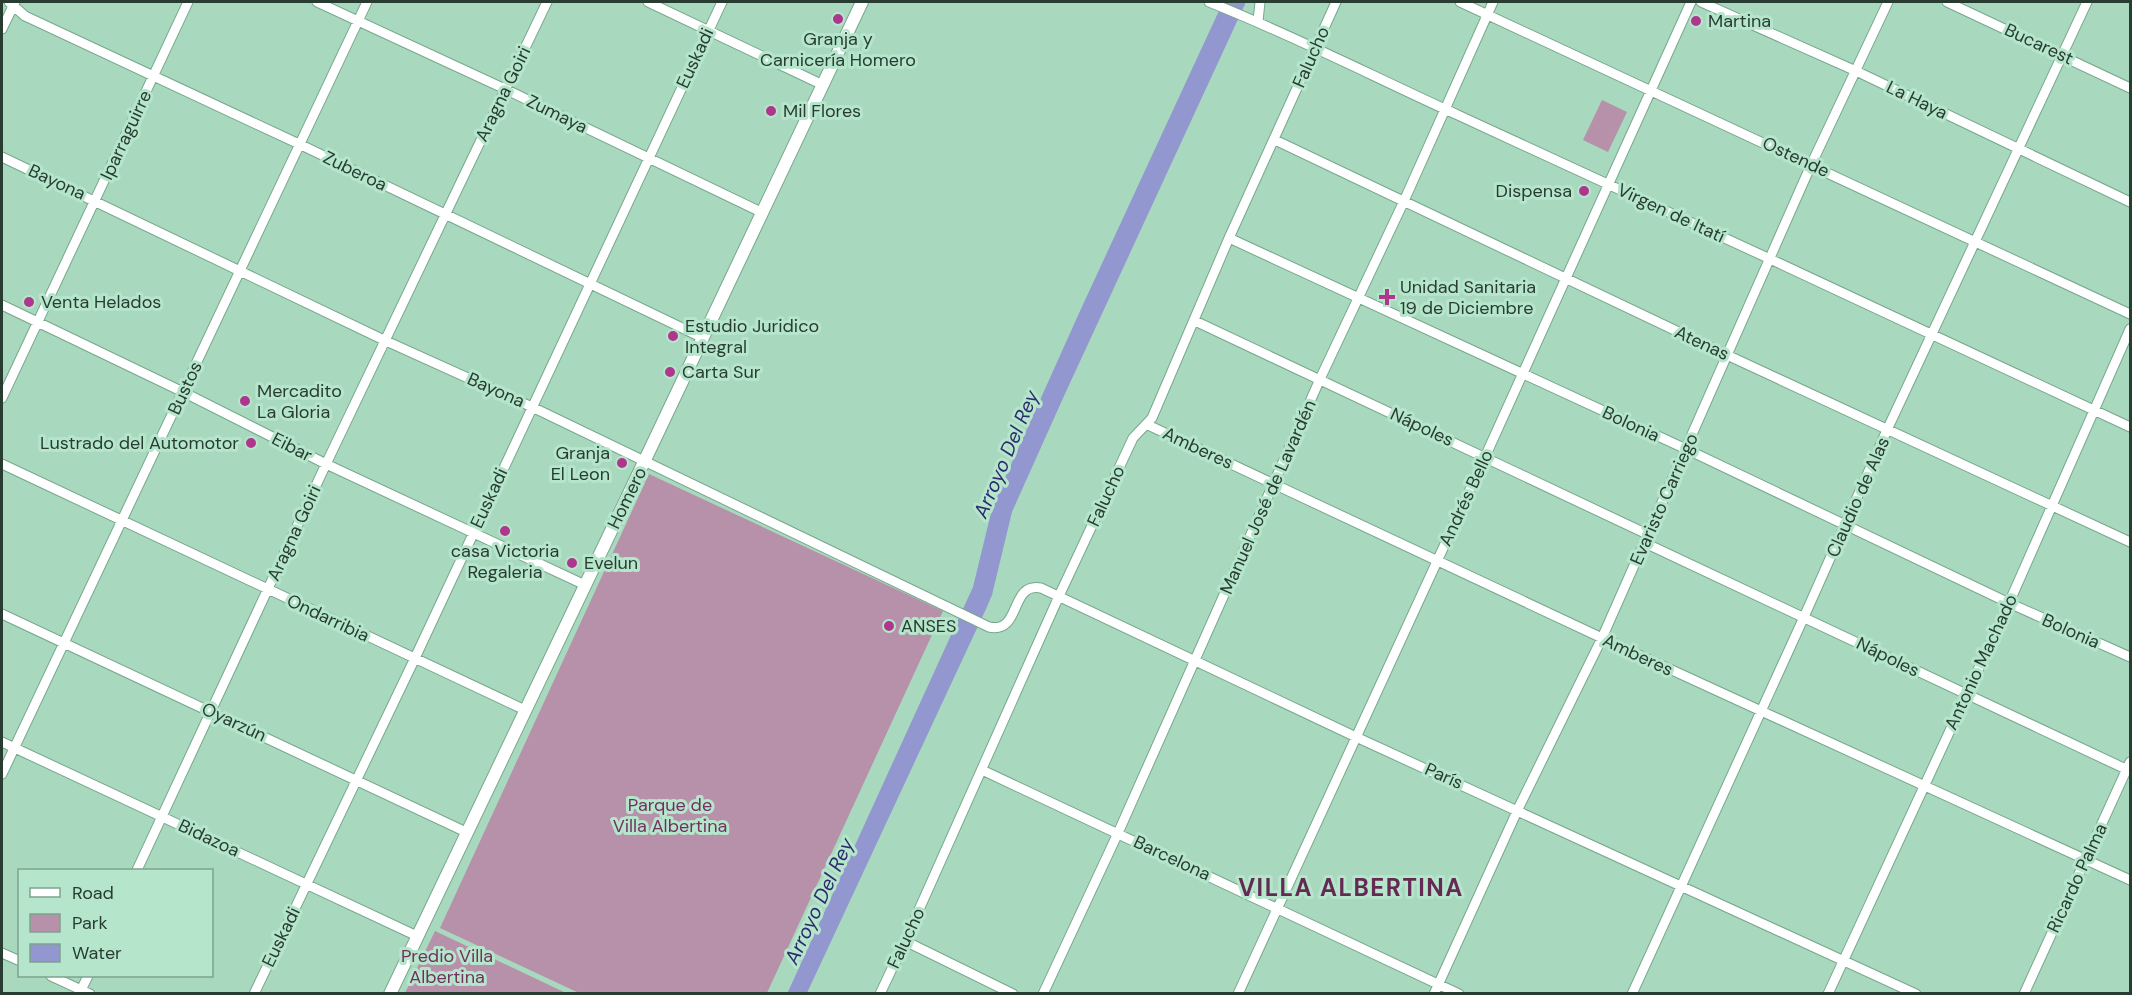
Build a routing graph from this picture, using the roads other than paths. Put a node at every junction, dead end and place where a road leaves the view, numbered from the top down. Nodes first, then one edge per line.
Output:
1 (188, 2) edge
2 (317, 2) edge
3 (367, 2) edge
4 (547, 2) edge
5 (648, 2) edge
6 (722, 2) edge
7 (862, 2) edge
8 (1209, 2) edge
9 (1260, 2) edge
10 (1336, 2) edge
11 (1460, 2) edge
12 (1493, 2) edge
13 (1691, 2) edge
14 (1701, 2) edge
15 (1888, 2) edge
16 (1947, 2) edge
17 (2087, 2) edge
18 (12, 3) edge
19 (1487, 14) junction
20 (1253, 19) junction
21 (358, 21) junction
22 (2, 29) edge
23 (709, 30) junction
24 (1315, 47) junction
25 (2062, 55) junction
26 (1856, 71) junction
27 (153, 76) junction
28 (823, 85) junction
29 (2130, 88) edge
30 (505, 89) junction
31 (1650, 89) junction
32 (1444, 109) junction
33 (1275, 140) junction
34 (299, 144) junction
35 (2017, 148) junction
36 (2, 157) edge
37 (649, 158) junction
38 (1811, 165) junction
39 (1607, 183) junction
40 (95, 200) junction
41 (1404, 201) junction
42 (2130, 202) edge
43 (763, 213) junction
44 (445, 214) junction
45 (1229, 238) junction
46 (1974, 242) junction
47 (1769, 259) junction
48 (240, 270) junction
49 (1565, 278) junction
50 (590, 283) junction
51 (1359, 298) junction
52 (2, 305) edge
53 (2130, 314) edge
54 (1195, 321) junction
55 (38, 323) junction
56 (2130, 329) edge
57 (1932, 336) junction
58 (703, 338) junction
59 (386, 340) junction
60 (1727, 355) junction
61 (1522, 373) junction
62 (1320, 379) junction
63 (183, 392) junction
64 (2, 398) edge
65 (532, 406) junction
66 (2095, 410) junction
67 (1148, 424) junction
68 (2130, 427) edge
69 (1887, 430) junction
70 (1686, 449) junction
71 (1485, 457) junction
72 (644, 462) junction
73 (2, 464) edge
74 (326, 464) junction
75 (1274, 483) junction
76 (2052, 504) junction
77 (123, 521) junction
78 (1846, 524) junction
79 (473, 532) junction
80 (1647, 539) junction
81 (2130, 542) edge
82 (1437, 560) junction
83 (585, 585) junction
84 (267, 590) junction
85 (1059, 596) junction
86 (2009, 603) junction
87 (2, 614) edge
88 (1804, 616) junction
89 (989, 627) joint
90 (1602, 638) junction
91 (63, 643) junction
92 (2130, 657) edge
93 (415, 658) junction
94 (1195, 661) junction
95 (1966, 694) junction
96 (210, 711) junction
97 (525, 711) junction
98 (1761, 712) junction
99 (1356, 737) junction
100 (2, 742) edge
101 (14, 748) junction
102 (2129, 767) edge
103 (982, 770) junction
104 (2, 774) edge
105 (356, 780) junction
106 (1924, 787) junction
107 (1518, 809) junction
108 (162, 817) junction
109 (466, 832) junction
110 (1118, 832) junction
111 (2085, 859) junction
112 (137, 869) edge
113 (2130, 880) edge
114 (307, 883) junction
115 (1681, 885) junction
116 (1277, 908) junction
117 (417, 936) junction
118 (905, 941) junction
119 (2, 953) edge
120 (18, 960) edge
121 (1843, 960) junction
122 (55, 977) edge
123 (87, 977) edge
124 (1438, 984) junction
125 (83, 992) edge
126 (254, 993) edge
127 (390, 993) edge
128 (880, 993) edge
129 (1013, 993) edge
130 (1042, 993) edge
131 (1238, 993) edge
132 (1434, 993) edge
133 (1459, 993) edge
134 (1632, 993) edge
135 (1828, 993) edge
136 (1916, 993) edge
137 (2024, 993) edge

1 - 27 street, Iparraguirre
2 - 21 street, Zumaya
3 - 21 street, Bustos
4 - 30 street, Aragna Goiri
5 - 23 street
6 - 23 street, Euskadi
7 - 28 main road, Homero
8 - 20 street, Virgen de Itatí
9 - 20 street
10 - 24 street, Falucho
11 - 19 street, Ostende
12 - 19 street, Manuel José de Lavardén
13 - 31 street, Andrés Bello
14 - 26 street, La Haya
15 - 26 street, Evaristo Carriego
16 - 25 street, Bucarest
17 - 25 street, Claudio de Alas
18 - 22 street
18 - 27 street, Zuberoa
19 - 31 street, Ostende
19 - 32 street, Manuel José de Lavardén
20 - 24 street, Virgen de Itatí
21 - 30 street, Zumaya
21 - 34 street, Bustos
23 - 28 street
23 - 37 street, Euskadi
24 - 32 street, Virgen de Itatí
24 - 33 street, Falucho
25 - 29 street, Bucarest
25 - 35 street, Claudio de Alas
26 - 35 street, La Haya
26 - 38 street, Evaristo Carriego
27 - 34 street, Zuberoa
27 - 40 street, Iparraguirre
28 - 43 main road, Homero
30 - 37 street, Zumaya
30 - 44 street, Aragna Goiri
31 - 38 street, Ostende
31 - 39 street, Andrés Bello
32 - 39 street, Virgen de Itatí
32 - 41 street, Manuel José de Lavardén
33 - 41 street, Atenas
33 - 45 street, Falucho
34 - 44 street, Zuberoa
34 - 48 street, Bustos
35 - 42 street, La Haya
35 - 46 street, Claudio de Alas
36 - 40 street, Bayona
37 - 43 street, Zumaya
37 - 50 street, Euskadi
38 - 46 street, Ostende
38 - 47 street, Evaristo Carriego
39 - 47 street, Virgen de Itatí
39 - 49 street, Andrés Bello
40 - 48 street, Bayona
40 - 55 street, Iparraguirre
41 - 49 street, Atenas
41 - 51 street, Manuel José de Lavardén
43 - 58 main road, Homero
44 - 50 street, Zuberoa
44 - 59 street, Aragna Goiri
45 - 51 street, Bolonia
45 - 54 street, Falucho
46 - 53 street, Ostende
46 - 57 street, Claudio de Alas
47 - 57 street, Virgen de Itatí
47 - 60 street, Evaristo Carriego
48 - 59 street, Bayona
48 - 63 street, Bustos
49 - 60 street, Atenas
49 - 61 street, Andrés Bello
50 - 58 street, Zuberoa
50 - 65 street, Euskadi
51 - 61 street, Bolonia
51 - 62 street, Manuel José de Lavardén
52 - 55 street, Eibar
54 - 62 street, Nápoles
54 - 67 street, Falucho
55 - 63 street, Eibar
55 - 64 street, Iparraguirre
56 - 66 street, Antonio Machado
57 - 66 street, Virgen de Itatí
57 - 69 street, Claudio de Alas
58 - 72 main road, Homero
59 - 65 street, Bayona
59 - 74 street, Aragna Goiri
60 - 69 street, Atenas
60 - 70 street, Evaristo Carriego
61 - 70 street, Bolonia
61 - 71 street, Andrés Bello
62 - 71 street, Nápoles
62 - 75 street, Manuel José de Lavardén
63 - 74 street, Eibar
63 - 77 street, Bustos
65 - 72 street, Bayona
65 - 79 street, Euskadi
66 - 68 street, Virgen de Itatí
66 - 76 street, Antonio Machado
67 - 75 street, Amberes
67 - 85 street, Falucho
69 - 76 street, Atenas
69 - 78 street, Claudio de Alas
70 - 78 street, Bolonia
70 - 80 street, Evaristo Carriego
71 - 80 street, Nápoles
71 - 82 street, Andrés Bello
72 - 83 main road, Homero
72 - 89 street, Bayona
73 - 77 street, Ondarribia
74 - 79 street, Eibar
74 - 84 street, Aragna Goiri
75 - 82 street, Amberes
75 - 94 street, Manuel José de Lavardén
76 - 81 street, Atenas
76 - 86 street, Antonio Machado
77 - 84 street, Ondarribia
77 - 91 street, Bustos
78 - 86 street, Bolonia
78 - 88 street, Claudio de Alas
79 - 83 street, Eibar
79 - 93 street, Euskadi
80 - 88 street, Nápoles
80 - 90 street, Evaristo Carriego
82 - 90 street, Amberes
82 - 99 street, Andrés Bello
83 - 97 main road, Homero
84 - 93 street, Ondarribia
84 - 96 street, Aragna Goiri
85 - 89 street, París
85 - 94 street, París
85 - 103 street, Falucho
86 - 92 street, Bolonia
86 - 95 street, Antonio Machado
87 - 91 street, Oyarzún
88 - 95 street, Nápoles
88 - 98 street, Claudio de Alas
90 - 98 street, Amberes
90 - 107 street, Evaristo Carriego
91 - 96 street, Oyarzún
91 - 101 street, Bustos
93 - 97 street, Ondarribia
93 - 105 street, Euskadi
94 - 99 street, París
94 - 110 street, Manuel José de Lavardén
95 - 102 street, Nápoles
95 - 106 street, Antonio Machado
96 - 105 street, Oyarzún
96 - 108 street, Aragna Goiri
97 - 109 main road, Homero
98 - 106 street, Amberes
98 - 115 street, Claudio de Alas
99 - 107 street, París
99 - 116 street, Andrés Bello
100 - 101 street, Bidazoa
101 - 104 street, Bustos
101 - 108 street, Bidazoa
102 - 111 street, Ricardo Palma
103 - 110 street, Barcelona
103 - 118 street, Falucho
105 - 109 street, Oyarzún
105 - 114 street, Euskadi
106 - 111 street, Amberes
106 - 121 street, Antonio Machado
107 - 115 street, París
107 - 124 street, Evaristo Carriego
108 - 112 street, Aragna Goiri
108 - 114 street, Bidazoa
109 - 117 main road, Homero
110 - 116 street, Barcelona
110 - 130 street, Manuel José de Lavardén
111 - 113 street, Amberes
111 - 137 street, Ricardo Palma
114 - 117 street, Bidazoa
114 - 126 street, Euskadi
115 - 121 street, París
115 - 134 street, Claudio de Alas
116 - 124 street, Barcelona
116 - 131 street, Andrés Bello
117 - 127 main road, Homero
118 - 128 street, Falucho
118 - 129 street
119 - 120 street
121 - 135 street, Antonio Machado
121 - 136 street, París
122 - 125 street
123 - 125 street
124 - 132 street, Evaristo Carriego
124 - 133 street, Barcelona

